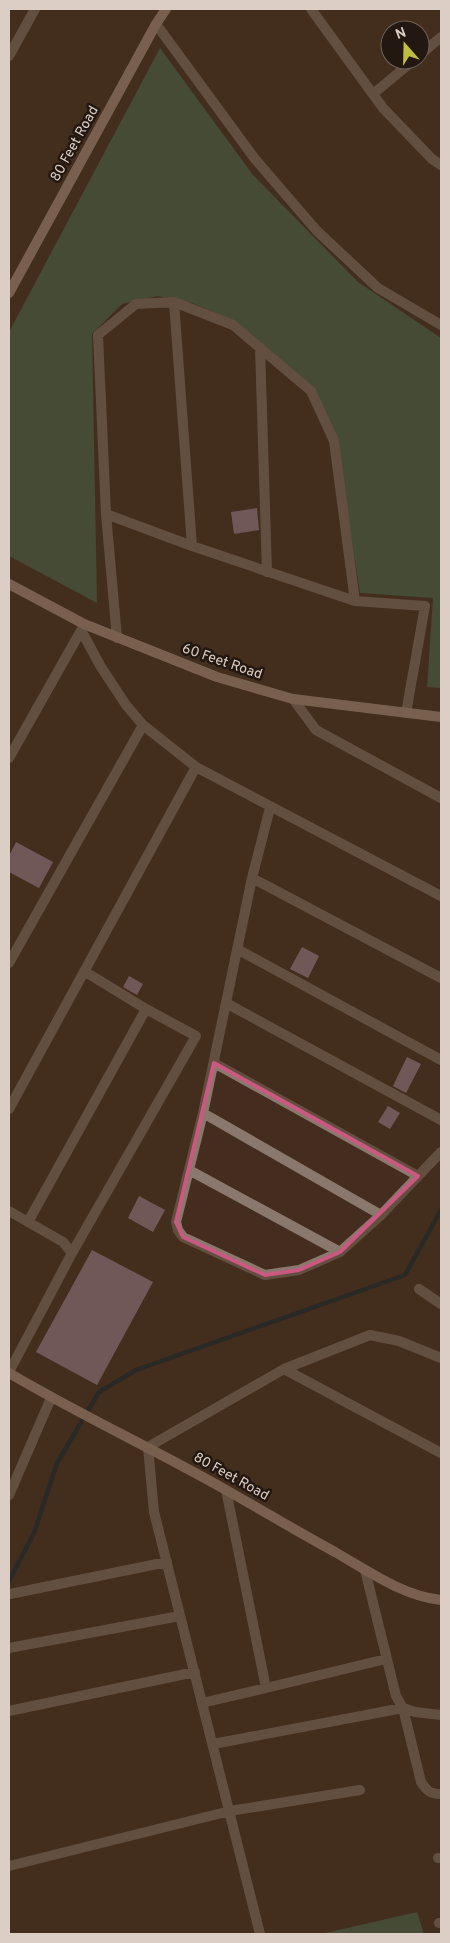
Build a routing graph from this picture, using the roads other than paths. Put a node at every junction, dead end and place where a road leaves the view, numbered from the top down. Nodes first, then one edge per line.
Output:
1 (35, 9) edge
2 (166, 9) edge
3 (310, 9) edge
4 (156, 24) junction
5 (441, 36) edge
6 (430, 46) edge
7 (9, 56) edge
8 (402, 70) edge
9 (373, 94) junction
10 (441, 165) edge
11 (9, 293) edge
12 (174, 302) junction
13 (441, 325) edge
14 (260, 347) junction
15 (106, 514) junction
16 (192, 546) junction
17 (267, 572) junction
18 (9, 584) edge
19 (354, 601) junction
20 (83, 628) junction
21 (117, 638) junction
22 (293, 699) junction
23 (406, 713) junction
24 (441, 716) edge
25 (143, 725) junction
26 (9, 758) edge
27 (196, 767) junction
28 (441, 798) edge
29 (270, 808) junction
30 (252, 878) junction
31 (441, 896) edge
32 (236, 949) junction
33 (9, 963) edge
34 (84, 971) junction
35 (441, 978) edge
36 (226, 1003) junction
37 (146, 1010) junction
38 (441, 1060) edge
39 (214, 1063) junction
40 (9, 1109) edge
41 (204, 1113) junction
42 (441, 1120) edge
43 (441, 1152) edge
44 (189, 1170) junction
45 (418, 1176) junction
46 (9, 1211) edge
47 (381, 1215) junction
48 (28, 1222) junction
49 (340, 1252) junction
50 (72, 1253) junction
51 (420, 1289) dead end
52 (441, 1304) edge
53 (441, 1358) edge
54 (284, 1369) junction
55 (9, 1373) edge
56 (50, 1398) junction
57 (148, 1447) junction
58 (441, 1453) edge
59 (10, 1490) edge
60 (226, 1490) junction
61 (167, 1562) junction
62 (365, 1570) junction
63 (10, 1594) edge
64 (441, 1600) edge
65 (180, 1616) junction
66 (9, 1648) edge
67 (386, 1659) junction
68 (194, 1672) junction
69 (266, 1688) junction
70 (202, 1703) junction
71 (403, 1708) junction
72 (9, 1710) edge
73 (441, 1715) edge
74 (213, 1744) junction
75 (360, 1790) dead end
76 (441, 1794) edge
77 (230, 1811) junction
78 (9, 1866) edge
79 (260, 1934) edge

1 - 7 street
2 - 4 street, 80 Feet Road
3 - 9 street
4 - 11 street, 80 Feet Road
4 - 13 street
5 - 6 street
8 - 9 street
9 - 10 street
12 - 14 street
12 - 15 street
12 - 16 street
14 - 17 street
14 - 19 street
15 - 16 street
15 - 21 street
16 - 17 street
17 - 19 street
18 - 20 street, 60 Feet Road
19 - 23 street
20 - 21 street, 60 Feet Road
20 - 25 street
20 - 26 street
21 - 22 street, 60 Feet Road
22 - 23 street, 60 Feet Road
22 - 28 street
23 - 24 street, 60 Feet Road
25 - 27 street
25 - 33 street
27 - 29 street
27 - 34 street
29 - 30 street
29 - 31 street
30 - 32 street
30 - 35 street
32 - 36 street
32 - 38 street
34 - 37 street
34 - 40 street
36 - 39 street
36 - 42 street
37 - 48 street
37 - 50 street
39 - 41 street
39 - 45 street
41 - 44 street
41 - 47 street
43 - 45 street
44 - 49 street
44 - 49 street
45 - 47 street
46 - 48 street
47 - 49 street
48 - 50 street
50 - 55 street
51 - 52 street
53 - 54 street
54 - 57 street
54 - 58 street
55 - 56 street, 80 Feet Road
56 - 57 street, 80 Feet Road
56 - 59 street
57 - 60 street, 80 Feet Road
57 - 61 street
60 - 62 street, 80 Feet Road
60 - 69 street
61 - 63 street
61 - 65 street
62 - 64 street, 80 Feet Road
62 - 67 street
65 - 66 street
65 - 68 street
67 - 69 street
67 - 71 street
68 - 70 street
68 - 72 street
69 - 70 street
70 - 74 street
71 - 73 street
71 - 74 street
71 - 76 street
74 - 77 street
75 - 77 street
77 - 78 street
77 - 79 street

